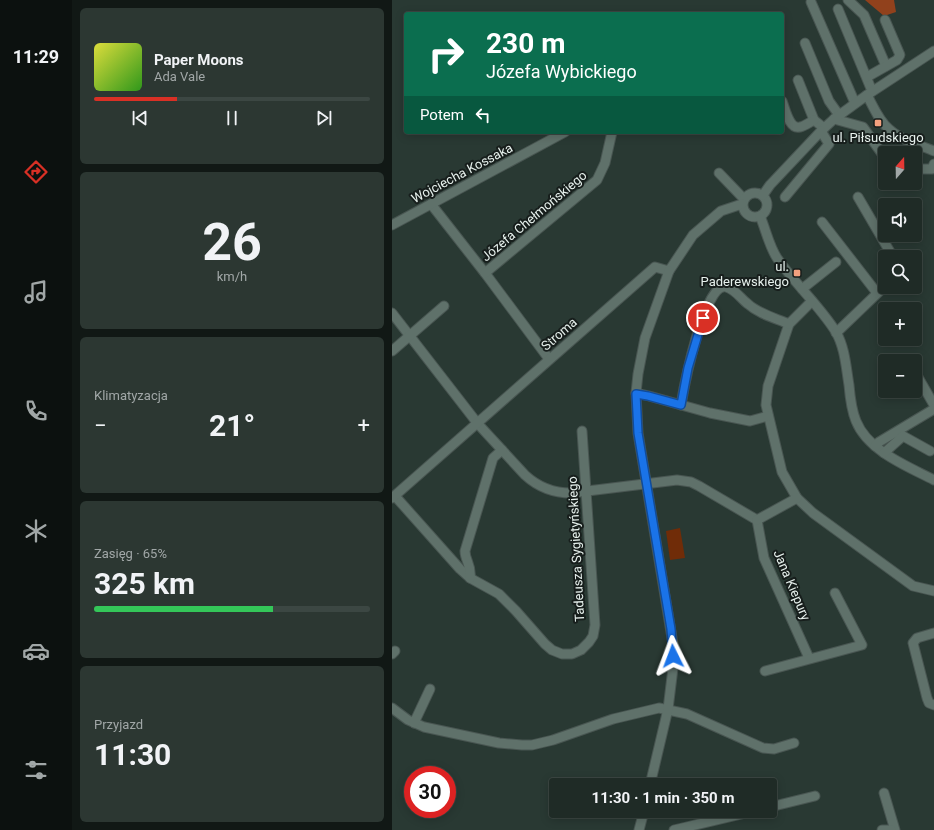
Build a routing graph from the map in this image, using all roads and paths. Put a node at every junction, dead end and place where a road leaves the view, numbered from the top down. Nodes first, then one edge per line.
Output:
1 (848, 0) edge
2 (811, 2) dead end
3 (838, 9) dead end
4 (885, 20) dead end
5 (805, 43) dead end
6 (934, 51) edge
7 (886, 66) junction
8 (867, 77) junction
9 (798, 80) dead end
10 (870, 93) junction
11 (855, 103) junction
12 (784, 106) edge
13 (836, 117) junction
14 (814, 120) junction
15 (823, 130) junction
16 (561, 134) edge
17 (612, 134) edge
18 (878, 148) edge
19 (934, 151) edge
20 (934, 164) edge
21 (922, 169) edge
22 (719, 173) dead end
23 (763, 195) junction
24 (785, 197) dead end
25 (858, 197) dead end
26 (743, 202) junction
27 (431, 204) junction
28 (760, 216) junction
29 (822, 222) dead end
30 (392, 225) edge
31 (889, 250) edge
32 (836, 262) dead end
33 (669, 271) junction
34 (485, 273) junction
35 (802, 289) junction
36 (877, 294) joint
37 (812, 301) junction
38 (444, 306) dead end
39 (392, 313) edge
40 (789, 324) junction
41 (836, 333) junction
42 (410, 336) junction
43 (392, 351) edge
44 (549, 359) junction
45 (922, 384) edge
46 (636, 394) junction
47 (681, 405) junction
48 (934, 405) edge
49 (934, 409) edge
50 (768, 416) junction
51 (478, 424) junction
52 (582, 431) dead end
53 (875, 446) junction
54 (502, 450) junction
55 (930, 451) dead end
56 (884, 453) junction
57 (934, 480) edge
58 (646, 483) junction
59 (586, 492) junction
60 (394, 497) edge
61 (797, 498) junction
62 (757, 520) junction
63 (470, 578) junction
64 (934, 591) edge
65 (835, 593) dead end
66 (934, 634) edge
67 (809, 658) junction
68 (766, 671) dead end
69 (430, 689) dead end
70 (934, 705) edge
71 (392, 708) edge
72 (668, 709) junction
73 (414, 723) junction
74 (794, 744) dead end
75 (652, 778) edge
76 (884, 793) dead end
77 (815, 796) dead end
78 (777, 805) edge
79 (643, 818) edge
80 (725, 818) edge
81 (641, 830) edge
82 (674, 830) edge
83 (882, 830) edge
84 (891, 830) edge
85 (895, 830) edge

1 - 7 street
2 - 11 street
3 - 8 street
4 - 7 street
5 - 13 street
6 - 10 street
7 - 8 street
8 - 10 street
9 - 14 street
10 - 11 street
10 - 19 street
11 - 13 street
12 - 14 street
13 - 15 street
13 - 18 street
14 - 15 street
15 - 23 street
15 - 24 street
16 - 27 street, Wojciecha Kossaka
17 - 34 street, Józefa Chełmońskiego
20 - 21 street
22 - 26 street
23 - 26 street
23 - 28 street
25 - 31 street
26 - 28 street
26 - 33 street
27 - 30 street, Wojciecha Kossaka
27 - 34 street
28 - 35 street
29 - 36 street
32 - 35 street
33 - 44 street, Stroma
33 - 46 street
34 - 44 street
35 - 37 street
36 - 41 street
37 - 40 street
37 - 41 street
38 - 42 street
39 - 42 street
40 - 47 street
40 - 50 street
41 - 53 street
42 - 43 street
42 - 51 street
44 - 51 street, Stroma
45 - 48 street
46 - 47 street
46 - 58 street
47 - 50 street
49 - 53 street
50 - 61 street
51 - 54 street
51 - 60 street, Stroma
52 - 59 street, Tadeusza Sygietyńskiego
53 - 56 street
54 - 59 street
54 - 63 street
55 - 56 street
56 - 57 street
58 - 59 street
58 - 62 street
58 - 72 street
59 - 63 street, Tadeusza Sygietyńskiego
60 - 63 street, Tadeusza Sygietyńskiego
61 - 62 street
61 - 64 street
62 - 67 street, Jana Kiepury
65 - 67 street
66 - 70 street
67 - 68 street
69 - 73 street
71 - 73 street
72 - 73 street
72 - 74 street
72 - 75 street
76 - 85 street
77 - 78 street
79 - 81 street
80 - 82 street
83 - 84 street

